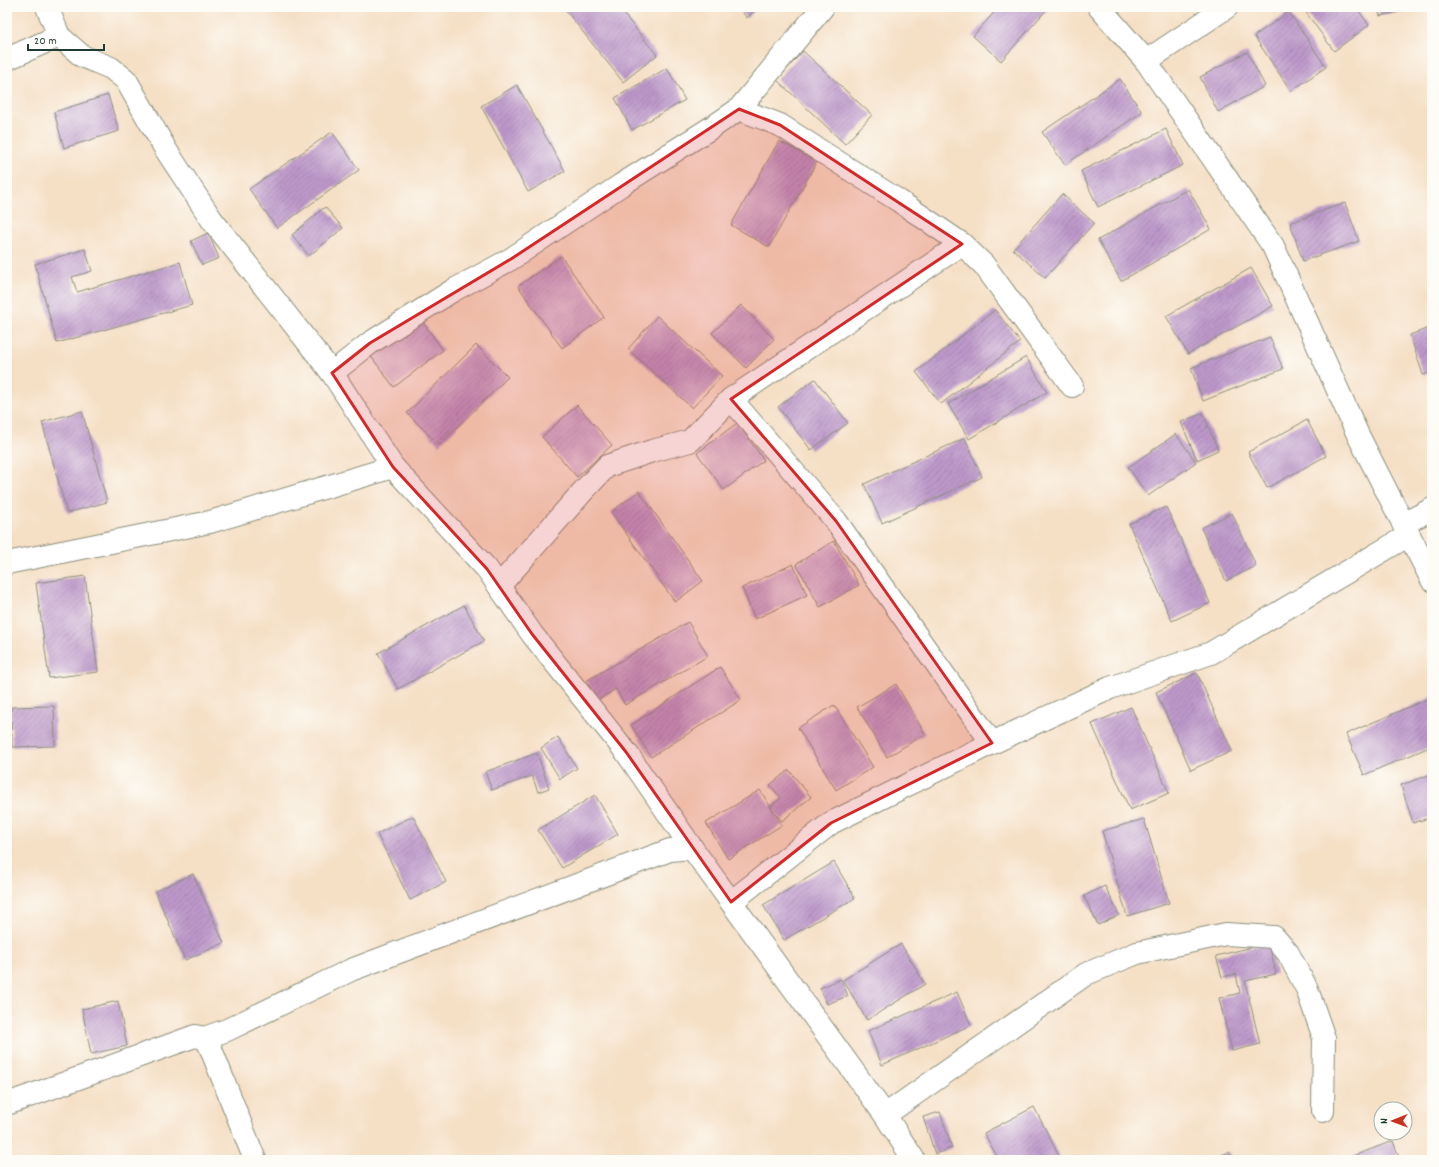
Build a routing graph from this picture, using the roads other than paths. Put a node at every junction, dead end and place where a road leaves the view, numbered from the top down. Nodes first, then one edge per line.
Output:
1 (46, 7) edge
2 (823, 7) edge
3 (1099, 7) edge
4 (1227, 7) edge
5 (59, 36) junction
6 (7, 59) edge
7 (1146, 61) junction
8 (739, 109) junction
9 (962, 244) junction
10 (332, 373) junction
11 (1072, 386) dead end
12 (731, 399) junction
13 (393, 467) junction
14 (1432, 509) edge
15 (1406, 530) junction
16 (7, 563) edge
17 (1432, 580) edge
18 (499, 586) junction
19 (992, 743) junction
20 (692, 848) junction
21 (731, 902) junction
22 (204, 1038) junction
23 (7, 1104) edge
24 (1323, 1111) dead end
25 (885, 1115) junction
26 (255, 1160) edge
27 (914, 1160) edge

1 - 5 street
2 - 8 street
3 - 7 street
4 - 7 street
5 - 6 street
5 - 10 street
7 - 15 street
8 - 9 street
8 - 10 street
9 - 11 street
9 - 12 street
10 - 13 street
12 - 18 street
12 - 19 street
13 - 16 street
13 - 18 street
14 - 15 street
15 - 17 street
15 - 19 street
18 - 20 street
19 - 21 street
20 - 21 street
20 - 22 street
21 - 25 street
22 - 23 street
22 - 26 street
24 - 25 street
25 - 27 street

